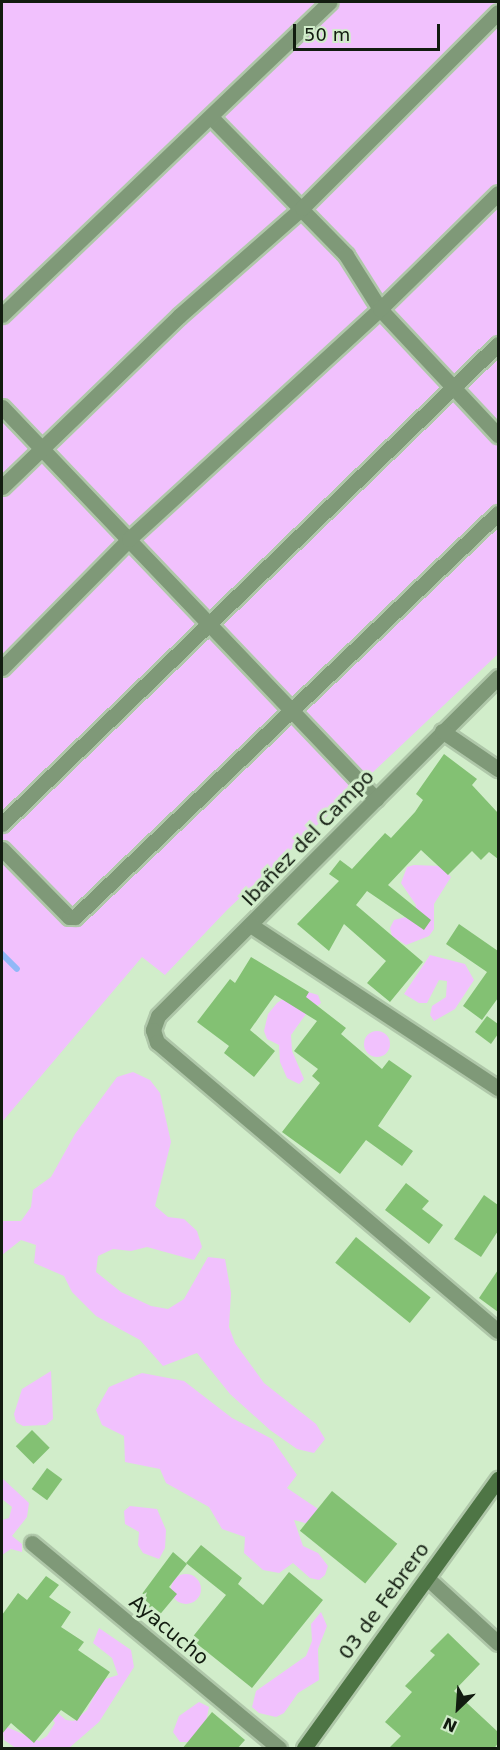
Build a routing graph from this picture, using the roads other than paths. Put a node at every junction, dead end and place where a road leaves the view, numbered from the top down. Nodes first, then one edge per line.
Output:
1 (330, 2) edge
2 (498, 12) edge
3 (211, 117) junction
4 (498, 193) edge
5 (302, 207) junction
6 (380, 309) junction
7 (2, 315) edge
8 (498, 344) edge
9 (452, 388) junction
10 (2, 407) edge
11 (498, 435) edge
12 (41, 448) junction
13 (2, 486) edge
14 (498, 513) edge
15 (129, 539) junction
16 (209, 623) junction
17 (2, 668) edge
18 (498, 677) edge
19 (293, 711) junction
20 (442, 731) junction
21 (498, 769) edge
22 (376, 799) junction
23 (2, 824) edge
24 (2, 849) edge
25 (252, 926) junction
26 (498, 1088) edge
27 (498, 1331) edge
28 (498, 1479) edge
29 (32, 1543) dead end
30 (427, 1578) junction
31 (498, 1643) edge
32 (279, 1749) edge
33 (304, 1749) edge

1 - 3 street
2 - 5 street
3 - 5 street
3 - 7 street
4 - 6 street
5 - 6 street
5 - 12 street
6 - 9 street
6 - 15 street
8 - 9 street
9 - 11 street
9 - 16 street
10 - 12 street
12 - 13 street
12 - 15 street
14 - 19 street
15 - 16 street
15 - 17 street
16 - 19 street
16 - 23 street
18 - 20 street, Ibañez del Campo
19 - 22 street
19 - 24 street
20 - 21 street
20 - 22 street, Ibañez del Campo
22 - 25 street, Ibañez del Campo
25 - 26 street
25 - 27 street, Ibañez del Campo
28 - 30 street, 03 de Febrero
29 - 32 street, Ayacucho
30 - 31 street
30 - 33 street, 03 de Febrero

